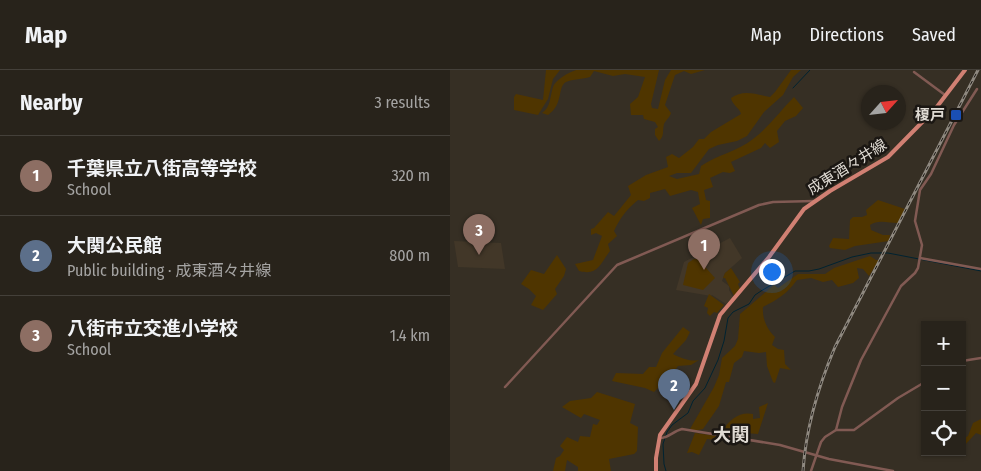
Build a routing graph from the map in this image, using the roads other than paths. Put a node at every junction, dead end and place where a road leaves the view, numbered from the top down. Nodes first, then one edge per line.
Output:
1 (965, 70) edge
2 (914, 72) dead end
3 (976, 89) dead end
4 (946, 95) junction
5 (814, 201) junction
6 (920, 260) junction
7 (981, 269) edge
8 (981, 358) edge
9 (966, 360) edge
10 (921, 384) edge
11 (505, 387) dead end
12 (836, 430) junction
13 (659, 438) junction
14 (817, 455) junction
15 (656, 471) edge
16 (811, 471) edge
17 (894, 471) edge

1 - 4 main road, 成東酒々井線
2 - 4 street
3 - 6 street
4 - 5 main road, 成東酒々井線
5 - 11 street
5 - 13 main road, 成東酒々井線
6 - 7 street
6 - 12 street
8 - 9 street
10 - 12 street
12 - 14 street
13 - 14 street
13 - 15 main road, 成東酒々井線
14 - 16 street
14 - 17 street

